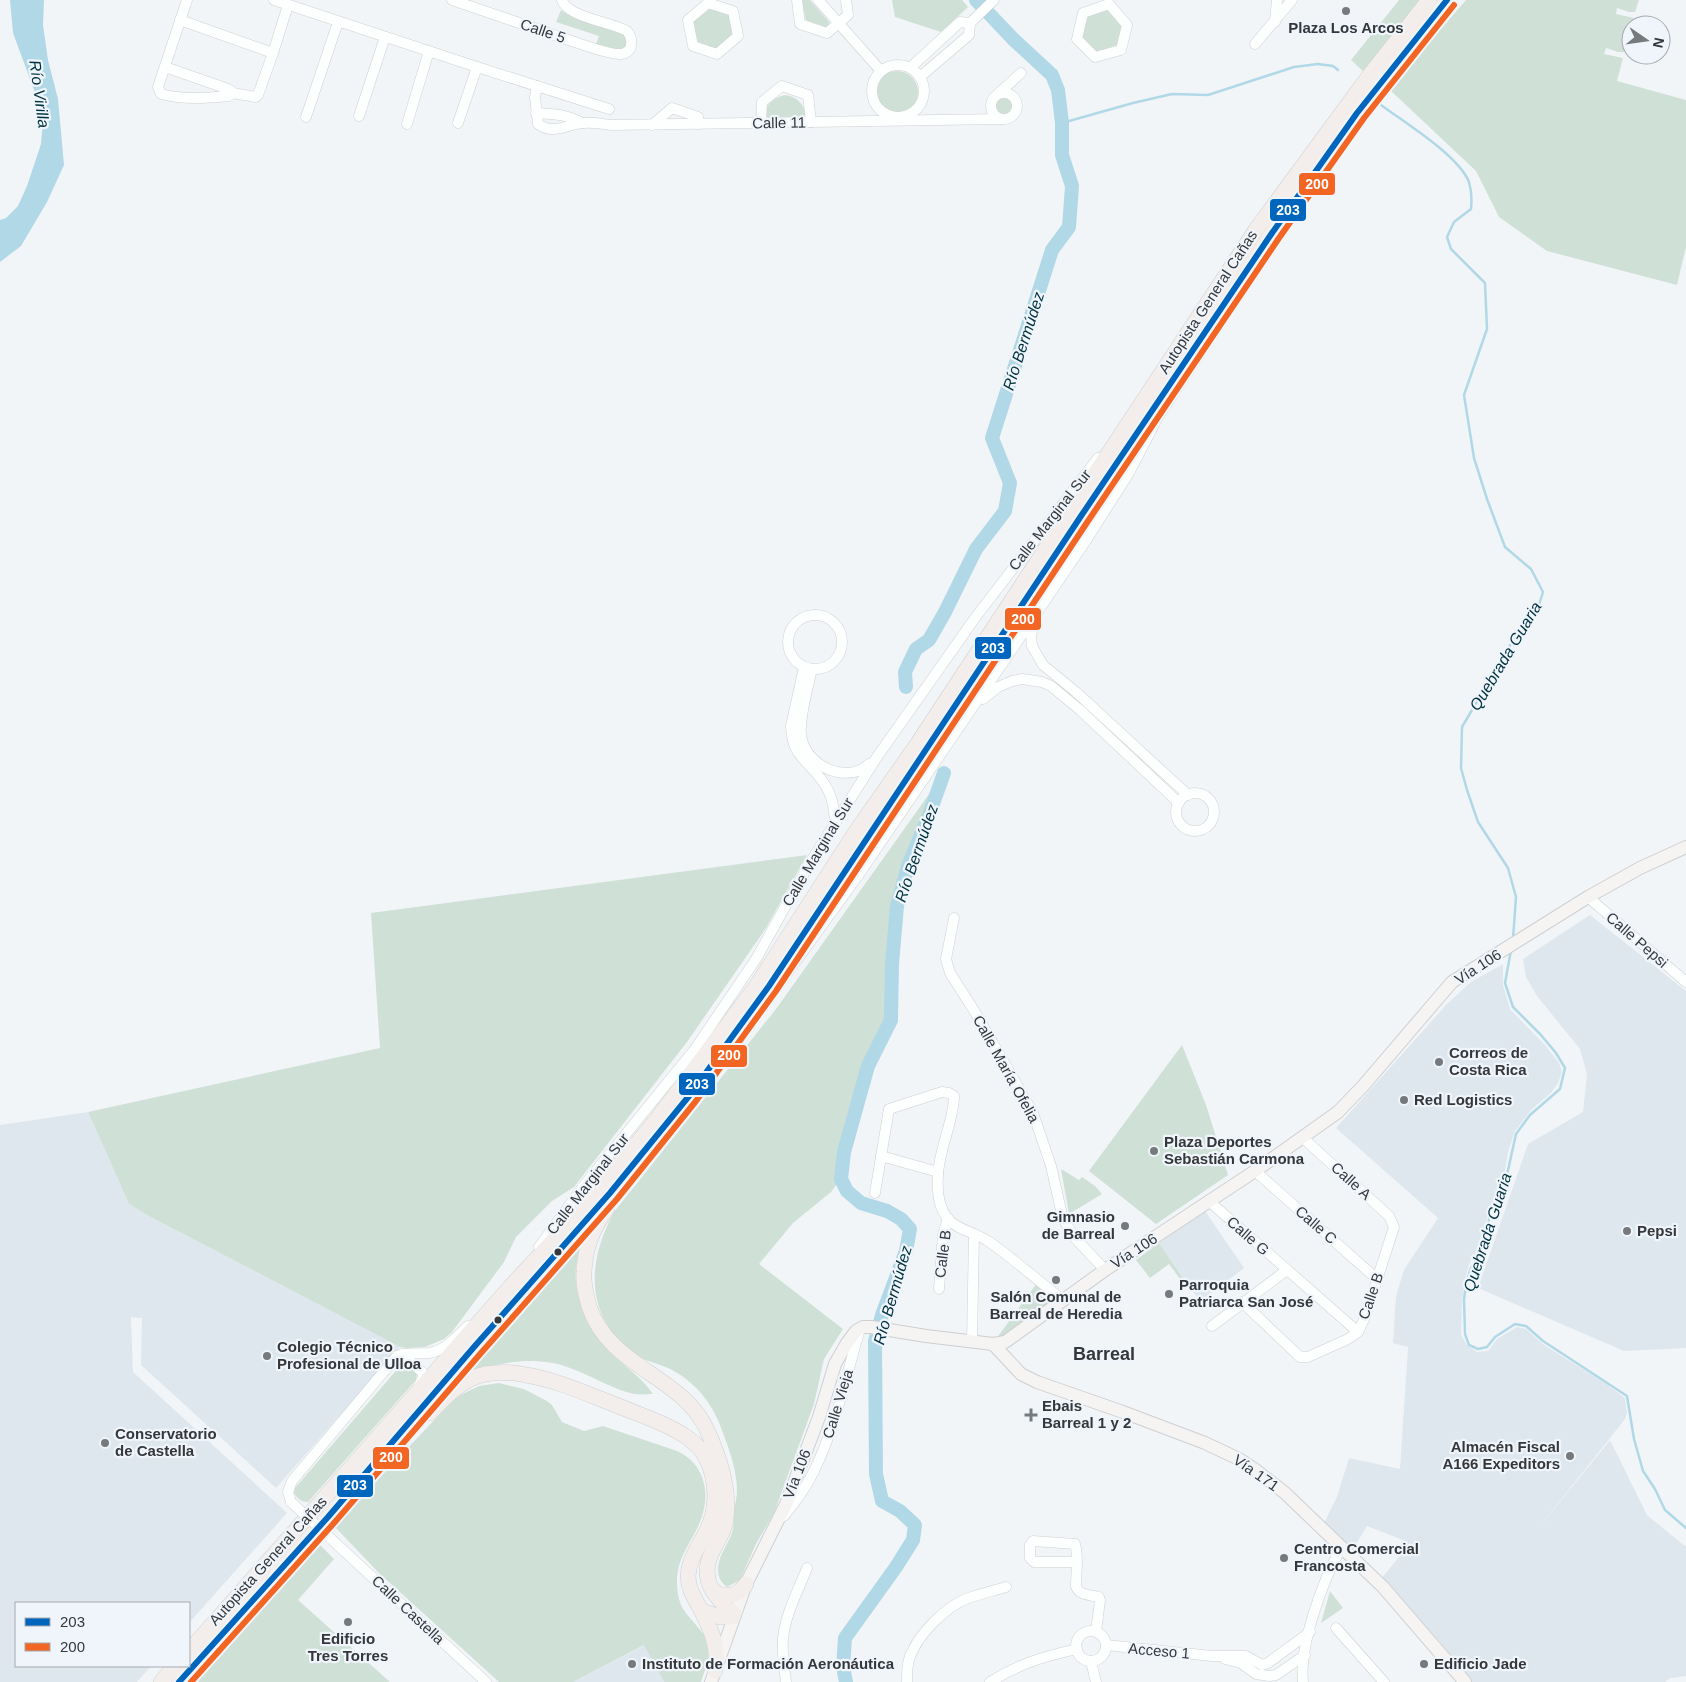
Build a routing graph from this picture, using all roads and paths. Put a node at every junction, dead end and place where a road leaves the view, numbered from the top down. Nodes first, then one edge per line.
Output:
1 (187, 0) edge
2 (274, 0) edge
3 (452, 0) edge
4 (562, 0) edge
5 (797, 0) edge
6 (818, 0) edge
7 (846, 0) edge
8 (994, 0) edge
9 (1277, 0) edge
10 (1292, 0) edge
11 (1429, 0) edge
12 (1447, 0) edge
13 (1452, 0) edge
14 (707, 1) edge
15 (1110, 2) edge
16 (288, 5) junction
17 (180, 20) junction
18 (338, 22) junction
19 (971, 22) junction
20 (838, 23) junction
21 (1274, 23) junction
22 (385, 37) junction
23 (1255, 44) dead end
24 (429, 52) junction
25 (273, 53) junction
26 (165, 67) junction
27 (477, 67) junction
28 (910, 68) junction
29 (881, 71) junction
30 (1021, 73) dead end
31 (920, 77) junction
32 (1379, 84) junction
33 (537, 86) junction
34 (232, 93) junction
35 (999, 93) junction
36 (878, 108) junction
37 (609, 109) dead end
38 (915, 110) junction
39 (536, 113) junction
40 (359, 116) dead end
41 (306, 117) dead end
42 (1002, 119) junction
43 (934, 120) junction
44 (860, 121) junction
45 (811, 122) junction
46 (458, 123) dead end
47 (582, 123) junction
48 (761, 123) junction
49 (407, 124) dead end
50 (698, 124) junction
51 (652, 125) junction
52 (1319, 167) junction
53 (1130, 420) junction
54 (1036, 614) junction
55 (808, 668) junction
56 (974, 706) junction
57 (877, 757) junction
58 (1188, 795) junction
59 (1179, 803) junction
60 (834, 822) junction
61 (1686, 847) edge
62 (1588, 898) junction
63 (954, 918) dead end
64 (1686, 982) edge
65 (768, 986) junction
66 (720, 1066) junction
67 (1303, 1138) junction
68 (881, 1156) junction
69 (1255, 1171) junction
70 (938, 1172) junction
71 (875, 1193) dead end
72 (1210, 1202) junction
73 (948, 1218) junction
74 (1394, 1227) joint
75 (974, 1234) junction
76 (1105, 1270) junction
77 (1287, 1270) junction
78 (1377, 1279) junction
79 (511, 1286) junction
80 (939, 1289) dead end
81 (1063, 1300) junction
82 (1242, 1302) junction
83 (1212, 1326) dead end
84 (1358, 1332) junction
85 (972, 1341) junction
86 (993, 1344) junction
87 (402, 1354) junction
88 (403, 1409) junction
89 (328, 1517) junction
90 (1341, 1548) junction
91 (1076, 1562) junction
92 (807, 1568) dead end
93 (746, 1584) junction
94 (1006, 1587) dead end
95 (712, 1590) junction
96 (702, 1611) junction
97 (734, 1615) junction
98 (1336, 1628) dead end
99 (1096, 1632) junction
100 (1310, 1632) junction
101 (1106, 1646) junction
102 (1076, 1649) junction
103 (190, 1650) edge
104 (1305, 1655) junction
105 (1212, 1656) junction
106 (1091, 1661) junction
107 (175, 1667) edge
108 (713, 1677) edge
109 (161, 1682) edge
110 (179, 1682) edge
111 (486, 1682) edge
112 (786, 1682) edge
113 (907, 1682) edge
114 (990, 1682) edge
115 (1096, 1682) edge
116 (1304, 1682) edge
117 (1384, 1682) edge
118 (1465, 1682) edge

1 - 17 street
2 - 16 street
3 - 4 street, Calle 5
5 - 20 street
6 - 20 street
7 - 20 street
8 - 19 street
9 - 21 street
10 - 21 street
11 - 53 highway, Autopista General Cañas
12 - 32 highway, Autopista General Cañas
13 - 32 highway
14 - 14 street
15 - 15 street
16 - 18 street
16 - 25 street
17 - 25 street
17 - 26 street
18 - 22 street
18 - 41 street
19 - 28 street
19 - 31 street
20 - 29 street
21 - 23 street
22 - 24 street
22 - 40 street
24 - 27 street
24 - 49 street
25 - 34 street
26 - 34 street
26 - 34 street
27 - 33 street
27 - 46 street
28 - 29 street
28 - 31 street
29 - 36 street
30 - 35 street
31 - 38 street
32 - 52 highway, Autopista General Cañas
33 - 37 street
33 - 39 street
35 - 42 street
35 - 42 street
36 - 38 street
36 - 44 street
38 - 43 street, Calle 11
39 - 47 street
39 - 47 street
42 - 43 street, Calle 11
43 - 44 street, Calle 11
44 - 45 street, Calle 11
45 - 48 street, Calle 11
45 - 48 street
47 - 51 street, Calle 11
48 - 50 street, Calle 11
50 - 51 street, Calle 11
50 - 51 street
52 - 54 street
52 - 65 highway, Autopista General Cañas
53 - 57 street, Calle Marginal Sur
53 - 79 highway, Autopista General Cañas
54 - 56 street
54 - 58 street
55 - 55 street
55 - 57 street
55 - 60 street
56 - 59 street
56 - 66 street
57 - 60 street, Calle Marginal Sur
58 - 59 street
58 - 59 street
60 - 79 street, Calle Marginal Sur
61 - 62 main road, Vía 106
62 - 64 street, Calle Pepsi
62 - 67 main road, Vía 106
63 - 76 street, Calle María Ofelia
65 - 66 highway
65 - 89 highway, Autopista General Cañas
66 - 95 highway
67 - 69 main road, Vía 106
67 - 74 street, Calle A
68 - 70 street
68 - 70 street
68 - 71 street
69 - 72 main road, Vía 106
69 - 78 street, Calle C
70 - 73 street
72 - 76 main road, Vía 106
72 - 77 street, Calle G
73 - 75 street
73 - 80 street, Calle B
74 - 78 street, Calle B
75 - 81 street
75 - 85 street
76 - 81 main road, Vía 106
77 - 82 street
77 - 84 street, Calle G
78 - 84 street, Calle B
79 - 87 street
79 - 88 highway, Autopista General Cañas
81 - 86 main road, Vía 106
82 - 83 street
82 - 84 street, Calle B
85 - 86 main road, Vía 106
85 - 93 main road, Vía 106
86 - 90 main road, Vía 171
87 - 88 street
87 - 111 street, Calle Castella, bridge
88 - 103 highway, Autopista General Cañas
89 - 96 highway
89 - 110 highway, Autopista General Cañas
90 - 100 street
90 - 118 main road, Vía 171
91 - 91 street
91 - 99 street
92 - 112 street
93 - 95 highway
93 - 97 main road, Vía 106
94 - 113 street
95 - 97 highway
96 - 97 highway
96 - 108 highway
97 - 108 main road, Vía 106
98 - 117 street
99 - 101 street
99 - 102 street
100 - 104 street
100 - 105 street, Acceso 1
101 - 105 street, Acceso 1
101 - 106 street
102 - 106 street
102 - 114 street
104 - 105 street, Acceso 1
104 - 116 street
106 - 115 street
107 - 109 highway

